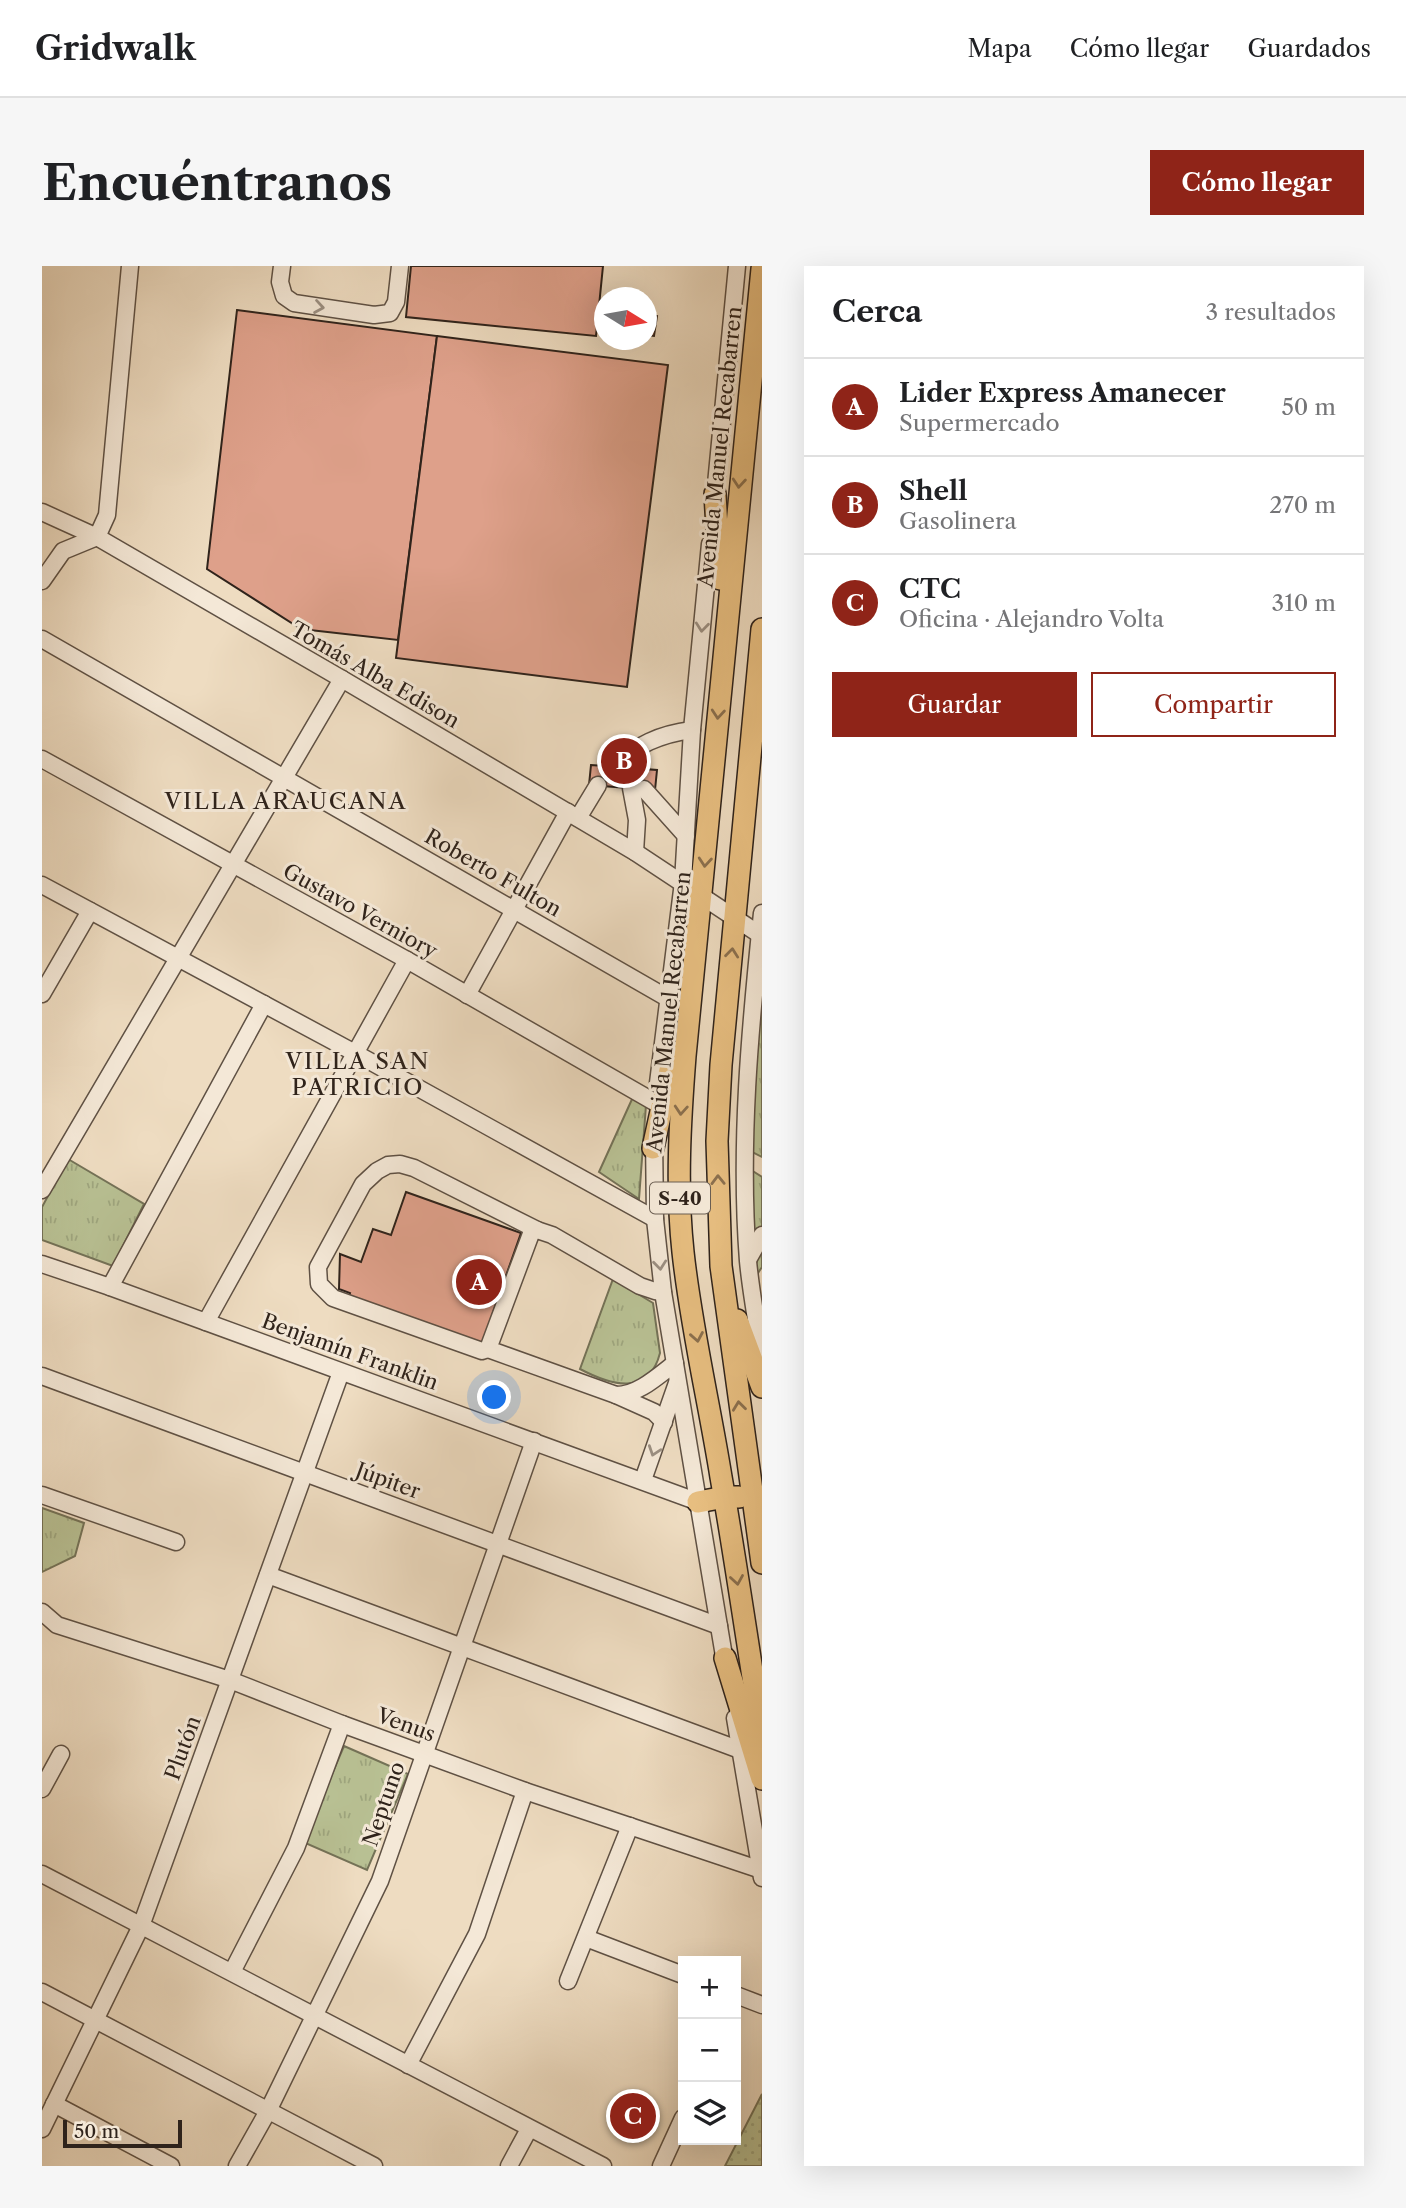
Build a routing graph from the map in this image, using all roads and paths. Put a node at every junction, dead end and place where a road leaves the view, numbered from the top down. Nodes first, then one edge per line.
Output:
1 (130, 266) edge
2 (282, 266) edge
3 (400, 266) edge
4 (737, 266) edge
5 (762, 269) edge
6 (715, 494) junction
7 (42, 512) edge
8 (96, 537) junction
9 (42, 581) edge
10 (762, 629) edge
11 (42, 639) edge
12 (724, 646) junction
13 (342, 679) junction
14 (692, 730) junction
15 (42, 759) edge
16 (620, 766) dead end
17 (283, 779) junction
18 (598, 785) dead end
19 (573, 815) junction
20 (686, 836) junction
21 (635, 852) junction
22 (233, 864) junction
23 (683, 882) junction
24 (42, 885) edge
25 (702, 896) junction
26 (515, 909) junction
27 (90, 911) junction
28 (762, 913) edge
29 (736, 919) junction
30 (761, 935) edge
31 (178, 959) junction
32 (407, 960) junction
33 (693, 979) junction
34 (42, 994) edge
35 (467, 995) junction
36 (668, 999) junction
37 (264, 1004) junction
38 (355, 1053) junction
39 (656, 1103) junction
40 (653, 1148) junction
41 (746, 1161) junction
42 (762, 1168) edge
43 (42, 1191) edge
44 (655, 1219) junction
45 (537, 1230) junction
46 (762, 1234) edge
47 (748, 1261) junction
48 (42, 1264) edge
49 (721, 1266) junction
50 (110, 1287) junction
51 (663, 1292) junction
52 (757, 1295) edge
53 (206, 1322) junction
54 (488, 1349) junction
55 (762, 1356) edge
56 (675, 1363) junction
57 (341, 1372) junction
58 (42, 1376) edge
59 (678, 1382) junction
60 (762, 1387) edge
61 (616, 1395) junction
62 (664, 1422) junction
63 (534, 1441) junction
64 (304, 1473) junction
65 (643, 1480) junction
66 (42, 1495) edge
67 (698, 1502) junction
68 (726, 1505) junction
69 (757, 1510) edge
70 (176, 1542) dead end
71 (498, 1544) junction
72 (762, 1563) edge
73 (268, 1574) junction
74 (42, 1612) edge
75 (719, 1626) junction
76 (462, 1645) junction
77 (725, 1658) junction
78 (230, 1680) junction
79 (342, 1724) junction
80 (762, 1734) edge
81 (740, 1750) junction
82 (61, 1754) dead end
83 (424, 1754) junction
84 (762, 1779) edge
85 (42, 1789) edge
86 (526, 1791) junction
87 (630, 1826) junction
88 (42, 1874) edge
89 (761, 1874) edge
90 (141, 1926) junction
91 (586, 1938) junction
92 (232, 1972) junction
93 (678, 1973) edge
94 (568, 1981) dead end
95 (42, 1992) edge
96 (741, 1997) edge
97 (762, 2005) edge
98 (314, 2017) junction
99 (95, 2020) junction
100 (408, 2065) junction
101 (54, 2104) junction
102 (268, 2110) junction
103 (42, 2129) edge
104 (529, 2129) junction
105 (678, 2129) edge
106 (163, 2164) edge
107 (237, 2166) edge
108 (374, 2166) edge
109 (509, 2166) edge
110 (603, 2166) edge
111 (661, 2166) edge

1 - 8 street
2 -> 3 street
4 - 6 street, Avenida Manuel Recabarren
5 -> 12 main road, Avenida Manuel Recabarren / S-40
6 - 12 main road
6 -> 14 street, Avenida Manuel Recabarren
7 - 8 street, Tomás Alba Edison
8 - 9 street
8 - 13 street, Tomás Alba Edison
10 - 29 main road, S-40
11 - 17 street, Roberto Fulton
12 -> 25 main road, Avenida Manuel Recabarren / S-40
13 - 17 street
13 - 19 street, Tomás Alba Edison
14 - 16 street
14 - 20 street, Avenida Manuel Recabarren
15 - 22 street, Gustavo Verniory
17 - 22 street
17 - 26 street, Roberto Fulton
18 - 19 street
19 - 21 street, Tomás Alba Edison
19 - 26 street
20 - 21 street
20 - 23 street, Avenida Manuel Recabarren
21 - 23 street, Tomás Alba Edison
22 - 31 street
22 - 32 street, Gustavo Verniory
23 - 25 street, Tomás Alba Edison
23 - 36 street, Avenida Manuel Recabarren
24 - 27 street
25 - 29 street, Tomás Alba Edison
25 - 33 main road, Avenida Manuel Recabarren / S-40
26 - 35 street
26 - 36 street, Roberto Fulton
27 - 31 street
27 - 34 street
28 - 30 street
29 - 30 street, Tomás Alba Edison
49 -> 29 main road, S-40
30 - 41 street
31 - 37 street
31 - 43 street
32 - 35 street, Gustavo Verniory
32 - 38 street
33 - 40 main road
33 -> 68 main road, Avenida Manuel Recabarren / S-40
35 - 39 street, Gustavo Verniory
36 - 39 street, Avenida Manuel Recabarren
37 - 38 street
37 - 50 street
38 - 44 street
38 - 53 street
39 - 40 street, Avenida Manuel Recabarren
40 - 44 street, Avenida Manuel Recabarren
41 - 42 street
41 - 47 street
44 -> 51 street, Avenida Manuel Recabarren
45 - 51 street
45 - 54 street
45 - 54 street
46 - 47 street
47 - 52 street
48 - 50 street, Benjamín Franklin
49 - 60 main road
69 -> 49 main road, S-40
50 - 53 street, Benjamín Franklin
51 - 56 street, Avenida Manuel Recabarren
52 - 55 street
53 - 57 street, Benjamín Franklin
54 - 61 street
56 - 59 street, Avenida Manuel Recabarren
56 - 61 street
57 - 63 street, Benjamín Franklin
57 - 64 street, Plutón
58 - 64 street, Júpiter
59 - 62 street
59 - 67 street, Avenida Manuel Recabarren
61 - 62 street
62 -> 65 street
63 - 65 street, Benjamín Franklin
63 - 71 street, Neptuno
64 - 71 street, Júpiter
64 - 73 street, Plutón
65 - 67 street, Benjamín Franklin
66 - 70 street
67 - 68 main road
67 - 75 street, Avenida Manuel Recabarren
68 - 69 main road
68 -> 80 main road, Avenida Manuel Recabarren / S-40
69 - 72 main road, S-40
71 - 75 street, Júpiter
71 - 76 street, Neptuno
73 - 76 street
73 - 78 street, Plutón
74 - 78 street, Venus
75 - 77 street, Avenida Manuel Recabarren
76 - 81 street
76 - 83 street, Neptuno
77 - 81 street, Avenida Manuel Recabarren
77 - 84 main road
78 - 79 street, Venus
78 - 90 street, Plutón
79 - 83 street, Venus
79 - 92 street
81 - 89 street, Avenida Manuel Recabarren
82 - 85 street
83 - 86 street, Venus
83 - 98 street, Neptuno
86 - 87 street, Venus
86 - 100 street
87 - 89 street, Venus
87 - 91 street
88 - 90 street
90 - 92 street
90 - 99 street, Plutón
91 - 93 street
91 - 94 street
92 - 98 street
95 - 99 street
96 - 97 street
98 - 100 street
98 - 102 street, Neptuno
99 - 101 street, Plutón
99 - 102 street
100 - 104 street
101 - 103 street, Plutón
101 - 106 street
102 - 107 street, Neptuno
102 - 108 street
104 - 109 street
104 - 110 street
105 - 111 street

